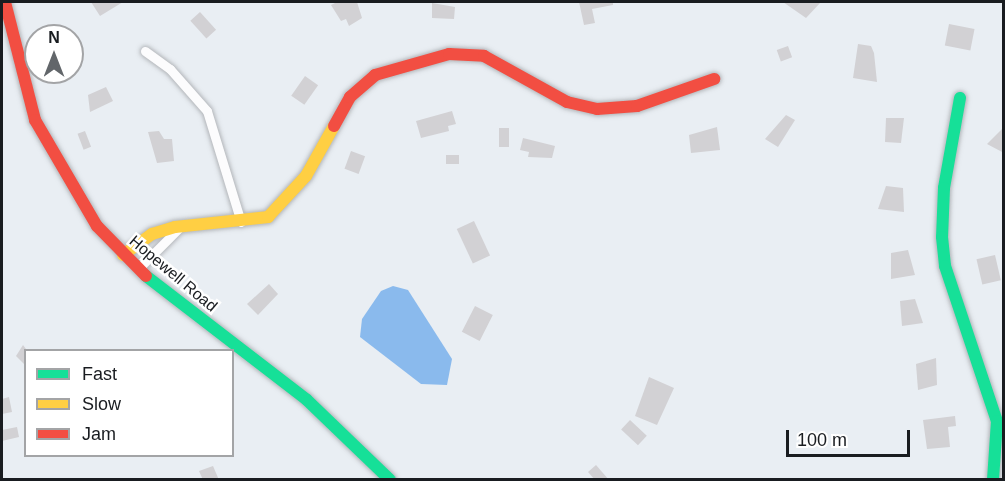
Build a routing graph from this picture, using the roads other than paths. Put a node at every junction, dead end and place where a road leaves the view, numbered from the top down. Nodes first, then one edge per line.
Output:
1 (5, 2) edge
2 (145, 51) dead end
3 (714, 79) dead end
4 (960, 98) dead end
5 (241, 222) junction
6 (180, 226) junction
7 (123, 255) junction
8 (138, 269) junction
9 (390, 480) edge
10 (993, 480) edge

1 - 7 street, Hopewell Road
2 - 5 street
3 - 5 street
4 - 10 street
5 - 6 street
6 - 7 street
6 - 8 street
7 - 8 street, Hopewell Road
8 - 9 street, Hopewell Road

